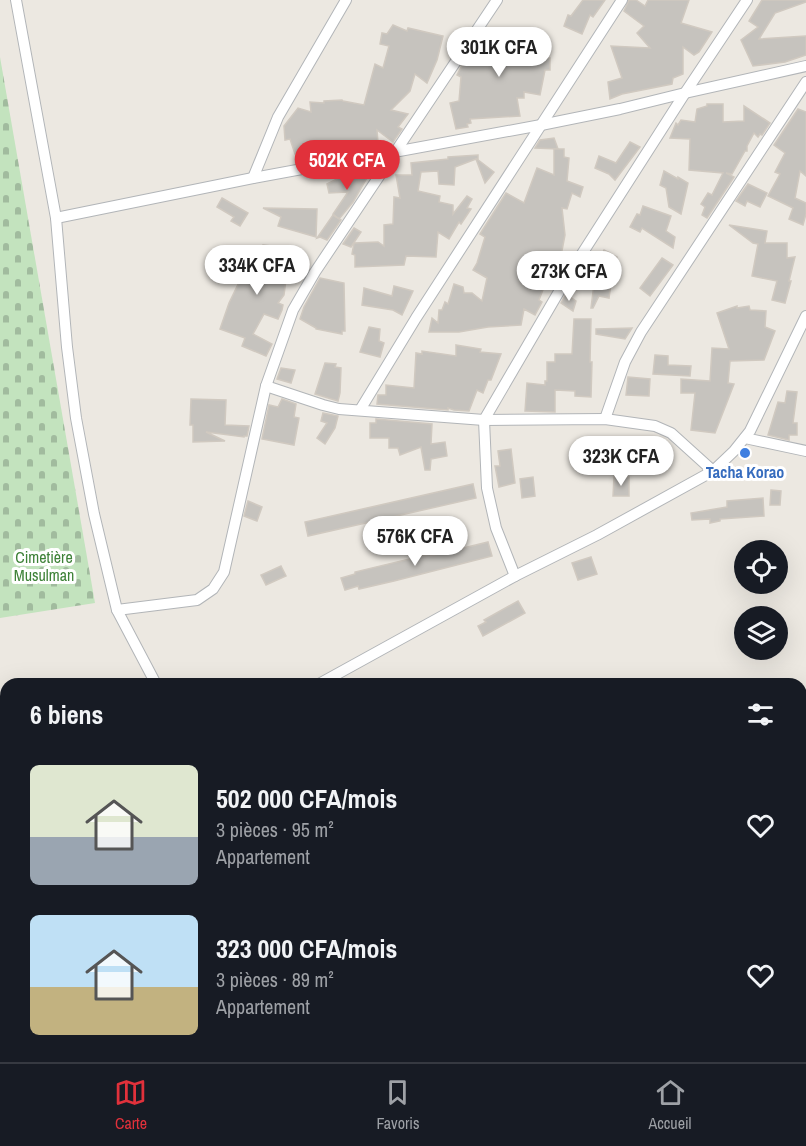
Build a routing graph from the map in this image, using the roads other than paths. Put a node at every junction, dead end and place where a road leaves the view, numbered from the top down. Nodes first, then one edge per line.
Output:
1 (16, 0) edge
2 (346, 0) edge
3 (497, 0) edge
4 (622, 0) edge
5 (747, 0) edge
6 (806, 66) edge
7 (806, 82) edge
8 (685, 93) junction
9 (541, 125) junction
10 (396, 151) junction
11 (253, 178) junction
12 (56, 218) junction
13 (806, 316) edge
14 (266, 386) junction
15 (360, 410) junction
16 (605, 419) junction
17 (484, 420) junction
18 (745, 438) junction
19 (806, 451) edge
20 (713, 471) junction
21 (515, 576) junction
22 (117, 610) junction
23 (153, 678) edge
24 (330, 678) edge

1 - 12 street
2 - 11 street
3 - 10 street
4 - 9 street
5 - 8 street
6 - 8 street
7 - 16 street
8 - 9 street
8 - 17 street
9 - 10 street
9 - 15 street
10 - 11 street
10 - 14 street
11 - 12 street
12 - 22 street
13 - 18 street
14 - 15 street
14 - 22 street
15 - 17 street
16 - 17 street
16 - 20 street
17 - 21 street
18 - 19 street
18 - 20 street
20 - 21 street
21 - 24 street
22 - 23 street

